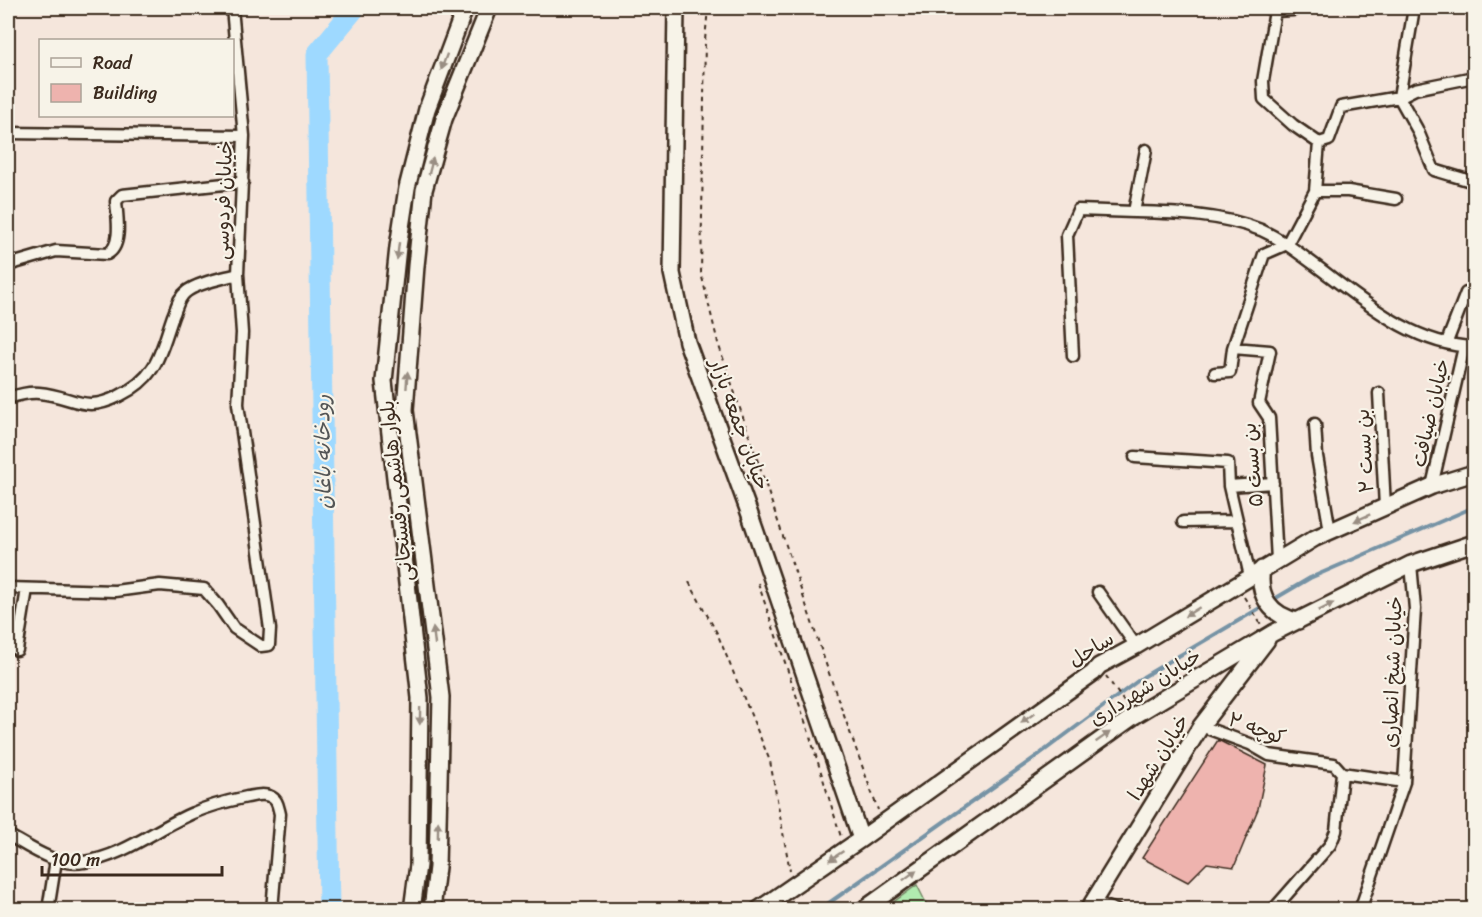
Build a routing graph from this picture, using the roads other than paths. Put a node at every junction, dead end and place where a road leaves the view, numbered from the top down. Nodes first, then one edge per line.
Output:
1 (232, 8) edge
2 (465, 8) edge
3 (489, 8) edge
4 (676, 8) edge
5 (1297, 8) edge
6 (1414, 8) edge
7 (1272, 9) edge
8 (1474, 77) edge
9 (1399, 98) junction
10 (8, 133) edge
11 (244, 136) junction
12 (1319, 143) junction
13 (1146, 150) dead end
14 (243, 182) junction
15 (1474, 182) edge
16 (407, 188) junction
17 (424, 190) junction
18 (1315, 191) junction
19 (1396, 200) dead end
20 (1134, 212) junction
21 (1287, 244) junction
22 (8, 265) edge
23 (238, 274) junction
24 (1466, 293) dead end
25 (1447, 342) junction
26 (1469, 347) edge
27 (1233, 348) junction
28 (1073, 356) dead end
29 (1215, 373) dead end
30 (1379, 393) dead end
31 (8, 398) edge
32 (1315, 424) dead end
33 (1135, 457) dead end
34 (1474, 473) edge
35 (1273, 483) junction
36 (1229, 486) junction
37 (1432, 486) junction
38 (1385, 507) junction
39 (1237, 521) junction
40 (1183, 522) dead end
41 (1330, 531) junction
42 (1474, 543) edge
43 (1277, 560) junction
44 (1411, 564) junction
45 (1256, 573) junction
46 (8, 588) edge
47 (27, 589) junction
48 (1098, 592) dead end
49 (1298, 621) junction
50 (1270, 634) junction
51 (1137, 646) junction
52 (17, 650) dead end
53 (1201, 726) junction
54 (1342, 773) junction
55 (1404, 782) junction
56 (8, 835) edge
57 (861, 839) junction
58 (56, 860) junction
59 (418, 865) junction
60 (437, 867) junction
61 (1091, 906) edge
62 (48, 909) edge
63 (272, 909) edge
64 (412, 909) edge
65 (432, 909) edge
66 (758, 909) edge
67 (863, 909) edge
68 (1116, 909) edge
69 (1273, 909) edge
70 (1360, 909) edge

1 - 11 street, خیابان فردوسی
2 -> 16 main road, بلوار هاشمی رفسنجانی
17 -> 3 main road, بلوار هاشمی رفسنجانی
4 - 57 main road, خیابان جمعه بازار
5 - 7 street
6 - 9 street
7 - 12 street
8 - 9 street
9 - 12 street
9 - 15 street
10 - 11 street
11 - 14 street, خیابان فردوسی
12 - 18 street
13 - 20 street
14 - 22 street
14 - 23 street, خیابان فردوسی
16 - 17 main road
16 -> 59 main road, بلوار هاشمی رفسنجانی
60 -> 17 main road, بلوار هاشمی رفسنجانی
18 - 19 street
18 - 21 street
20 - 21 street
20 - 28 street
21 - 25 street
21 - 27 street
23 - 31 street, خیابان فردوسی
23 - 47 street
24 - 25 street
25 - 26 street
26 - 37 street, خیابان ضیافت
27 - 29 street
27 - 35 street, بن بست ۵
30 - 38 street, بن بست ۲
32 - 41 street
33 - 36 street
34 - 37 main road, ساحل
35 - 36 street
35 - 43 street, بن بست ۵
36 - 39 street
37 - 38 main road, ساحل
38 -> 41 main road, ساحل
39 - 40 street
39 - 45 street
41 - 43 main road, ساحل
42 - 44 main road, خیابان شهرداری
43 - 45 main road, ساحل
49 -> 44 main road, خیابان شهرداری
44 - 55 street, خیابان شیخ انصاری
45 - 49 main road
45 -> 51 main road, ساحل
46 - 47 street
47 - 52 street
48 - 51 street
49 - 50 main road, خیابان شهرداری
50 - 53 main road, خیابان شهدا
67 -> 50 main road, خیابان شهرداری
51 -> 57 main road, ساحل
53 - 54 street, کوچه ۲
53 - 61 main road, خیابان شهدا
54 - 55 street, کوچه ۲
54 - 69 street
55 - 70 street, خیابان شیخ انصاری
56 - 58 street
57 -> 66 main road, ساحل
58 - 62 street
58 - 63 street
59 - 60 main road
59 - 64 main road, بلوار هاشمی رفسنجانی
60 - 65 main road, بلوار هاشمی رفسنجانی
61 - 68 street

